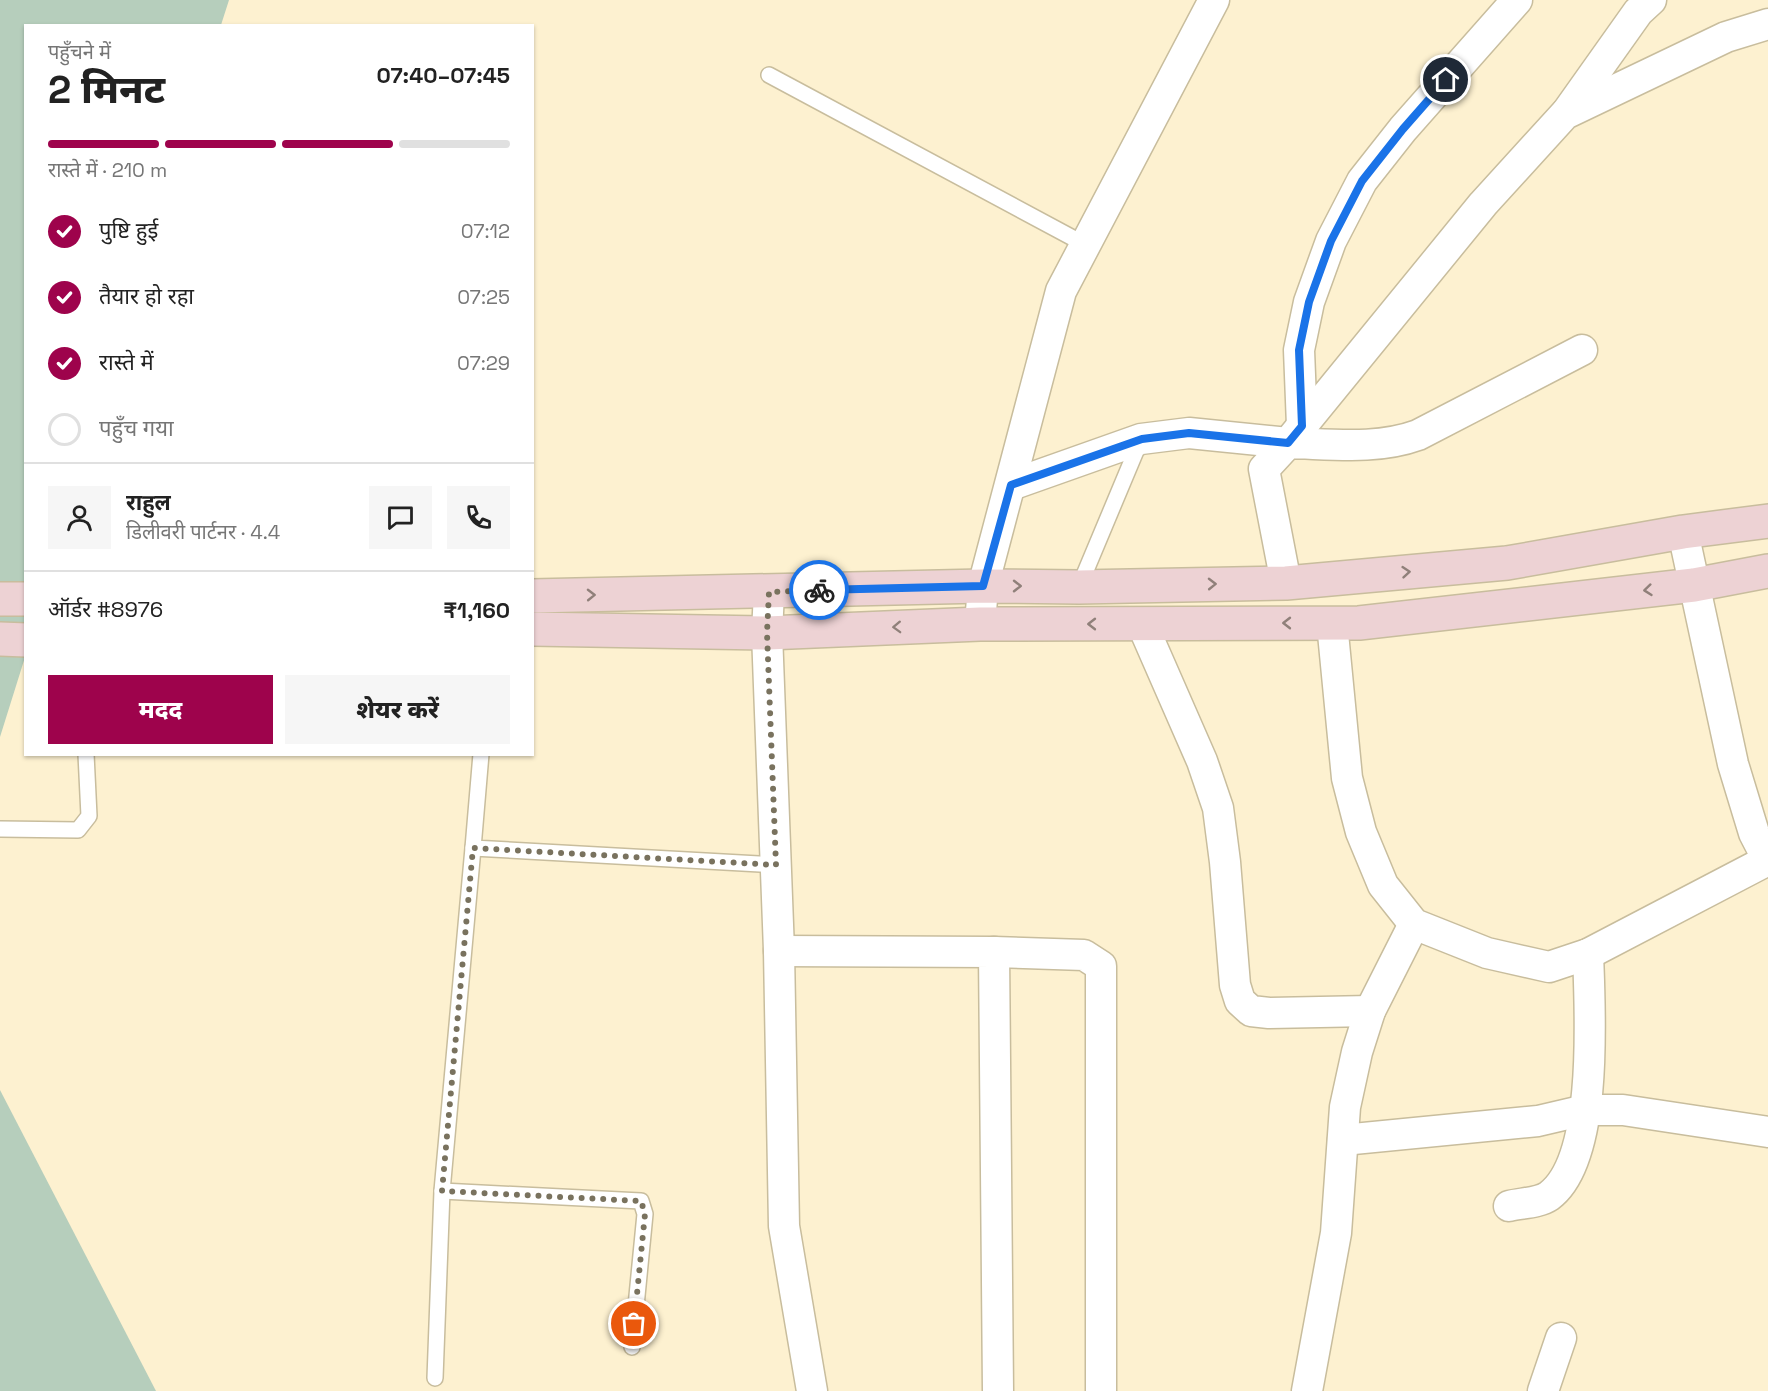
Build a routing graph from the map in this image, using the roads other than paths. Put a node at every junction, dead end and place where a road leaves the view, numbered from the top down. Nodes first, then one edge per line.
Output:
1 (1214, 0) edge
2 (1517, 0) edge
3 (1651, 0) edge
4 (1768, 24) edge
5 (769, 75) dead end
6 (1565, 114) junction
7 (1086, 245) junction
8 (1582, 350) dead end
9 (1295, 435) junction
10 (1142, 439) junction
11 (1011, 485) junction
12 (1768, 521) edge
13 (1683, 532) junction
14 (1768, 571) edge
15 (1286, 582) junction
16 (1694, 585) junction
17 (983, 586) junction
18 (1079, 586) junction
19 (769, 592) junction
20 (534, 596) edge
21 (0, 599) edge
22 (24, 599) edge
23 (1332, 623) junction
24 (980, 624) junction
25 (1142, 624) junction
26 (534, 629) edge
27 (767, 633) junction
28 (0, 639) edge
29 (24, 640) edge
30 (87, 756) edge
31 (481, 756) edge
32 (0, 829) edge
33 (473, 848) junction
34 (776, 865) junction
35 (1414, 924) junction
36 (779, 951) junction
37 (994, 952) junction
38 (1588, 954) junction
39 (1370, 1011) junction
40 (1586, 1110) junction
41 (1768, 1132) edge
42 (1343, 1140) junction
43 (442, 1191) junction
44 (1509, 1206) dead end
45 (1561, 1338) dead end
46 (632, 1347) dead end
47 (435, 1378) dead end
48 (812, 1391) edge
49 (998, 1391) edge
50 (1101, 1391) edge
51 (1307, 1391) edge
52 (1543, 1391) edge

1 - 7 street
2 - 9 street
3 - 6 street
4 - 6 street
5 - 7 lane
6 - 9 street
7 - 11 street
8 - 9 street
9 - 10 street
9 - 15 street
10 - 11 street
10 - 18 lane
11 - 17 street
12 - 13 main road
15 -> 13 main road
13 - 16 street
14 - 16 main road
18 -> 15 main road
16 -> 23 main road
16 - 38 street
17 -> 18 main road
17 - 19 main road
17 - 24 street
20 -> 19 main road
19 - 27 street
21 - 22 main road
23 -> 25 main road
23 - 35 street
25 -> 24 main road
24 -> 27 main road
25 - 39 street
26 - 27 main road
27 - 34 street
28 - 29 main road
30 - 32 lane
31 - 33 lane
33 - 34 lane
33 - 43 lane
34 - 36 street
35 - 38 street
35 - 39 street
36 - 37 street
36 - 48 street
37 - 49 street
37 - 50 street
38 - 40 street
39 - 42 street
40 - 41 street
40 - 42 street
40 - 44 street
42 - 51 street
43 - 46 lane
43 - 47 lane
45 - 52 street

